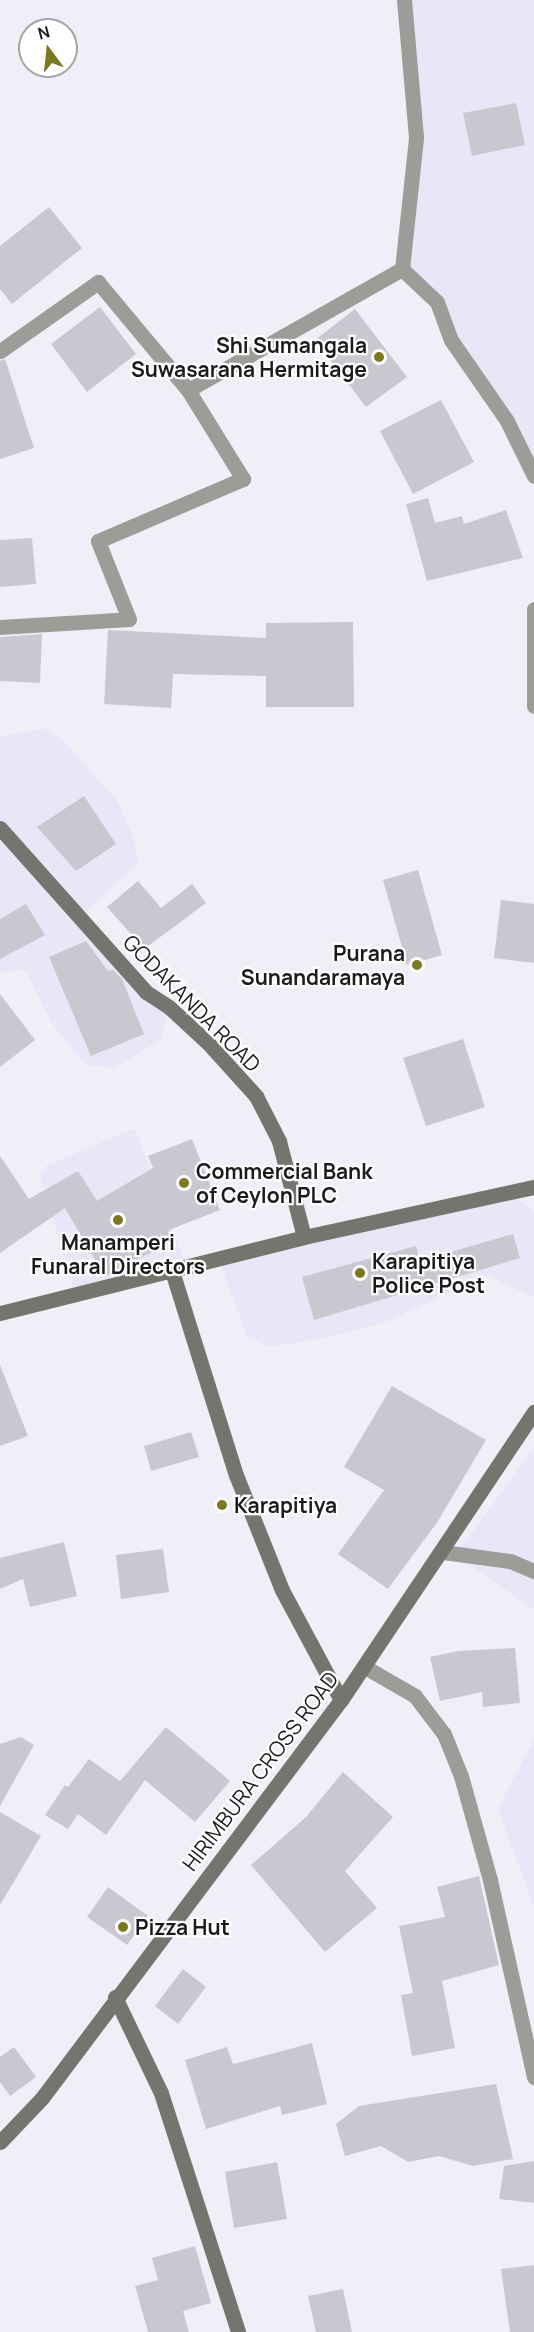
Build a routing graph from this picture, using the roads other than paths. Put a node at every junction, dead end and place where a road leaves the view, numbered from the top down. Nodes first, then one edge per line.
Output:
1 (404, 0) edge
2 (402, 269) junction
3 (0, 351) edge
4 (188, 390) junction
5 (534, 476) edge
6 (534, 609) edge
7 (0, 627) edge
8 (534, 706) edge
9 (0, 828) edge
10 (534, 1187) edge
11 (511, 1195) junction
12 (534, 1196) edge
13 (304, 1237) junction
14 (172, 1271) junction
15 (0, 1313) edge
16 (534, 1412) edge
17 (443, 1552) junction
18 (534, 1570) edge
19 (365, 1667) junction
20 (341, 1700) junction
21 (115, 1997) junction
22 (534, 2077) edge
23 (0, 2142) edge
24 (238, 2332) edge

1 - 2 street
2 - 4 street
2 - 5 street
3 - 4 street
4 - 7 street
6 - 8 street
9 - 13 main road, GODAKANDA ROAD
10 - 11 main road
11 - 12 main road
11 - 13 main road
13 - 14 main road
14 - 15 main road
14 - 20 main road
16 - 17 main road, HIRIMBURA CROSS ROAD
17 - 18 street
17 - 19 main road, HIRIMBURA CROSS ROAD
19 - 20 main road, HIRIMBURA CROSS ROAD
19 - 22 street
20 - 21 main road, HIRIMBURA CROSS ROAD
21 - 23 main road, HIRIMBURA CROSS ROAD
21 - 24 main road

